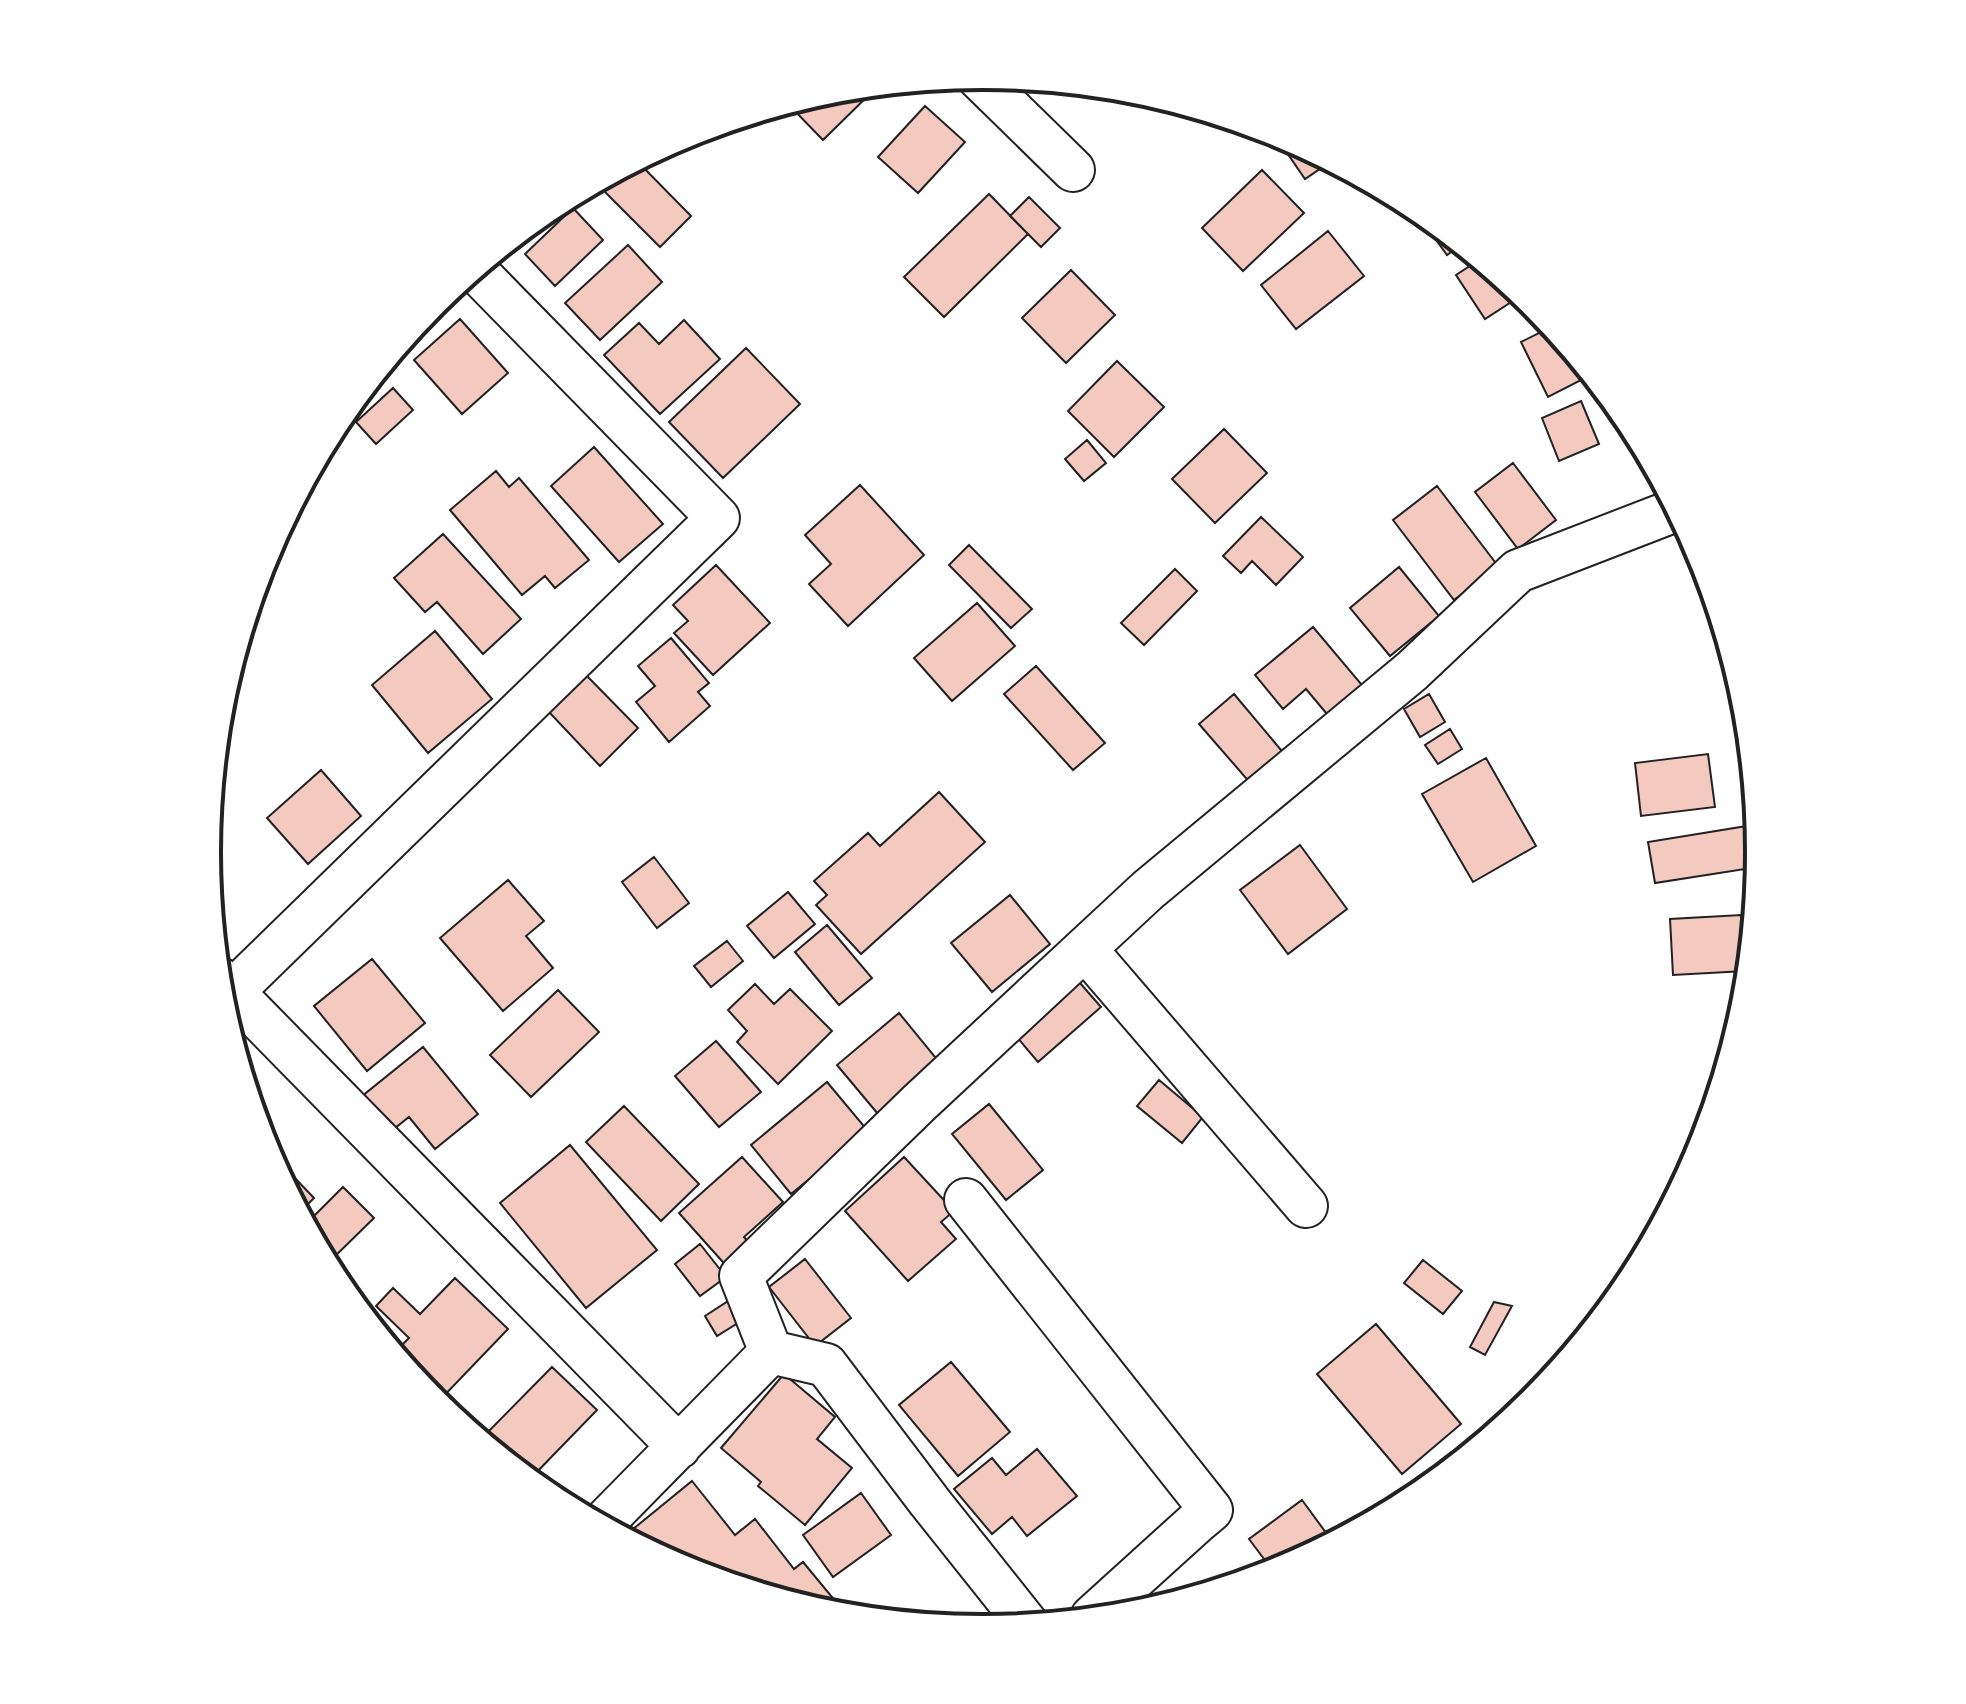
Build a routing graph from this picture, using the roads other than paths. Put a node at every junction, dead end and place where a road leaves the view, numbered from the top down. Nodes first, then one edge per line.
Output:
1 (992, 90) edge
2 (1073, 170) dead end
3 (483, 278) edge
4 (1666, 514) edge
5 (1085, 949) junction
6 (233, 980) edge
7 (235, 995) edge
8 (966, 1200) dead end
9 (1306, 1206) dead end
10 (771, 1352) junction
11 (679, 1447) junction
12 (610, 1516) edge
13 (1108, 1603) edge
14 (1018, 1613) edge

1 - 2 street
3 - 6 street
4 - 5 street
5 - 9 street
5 - 10 street
7 - 11 street
8 - 13 street
10 - 11 street
10 - 14 street
11 - 12 street

